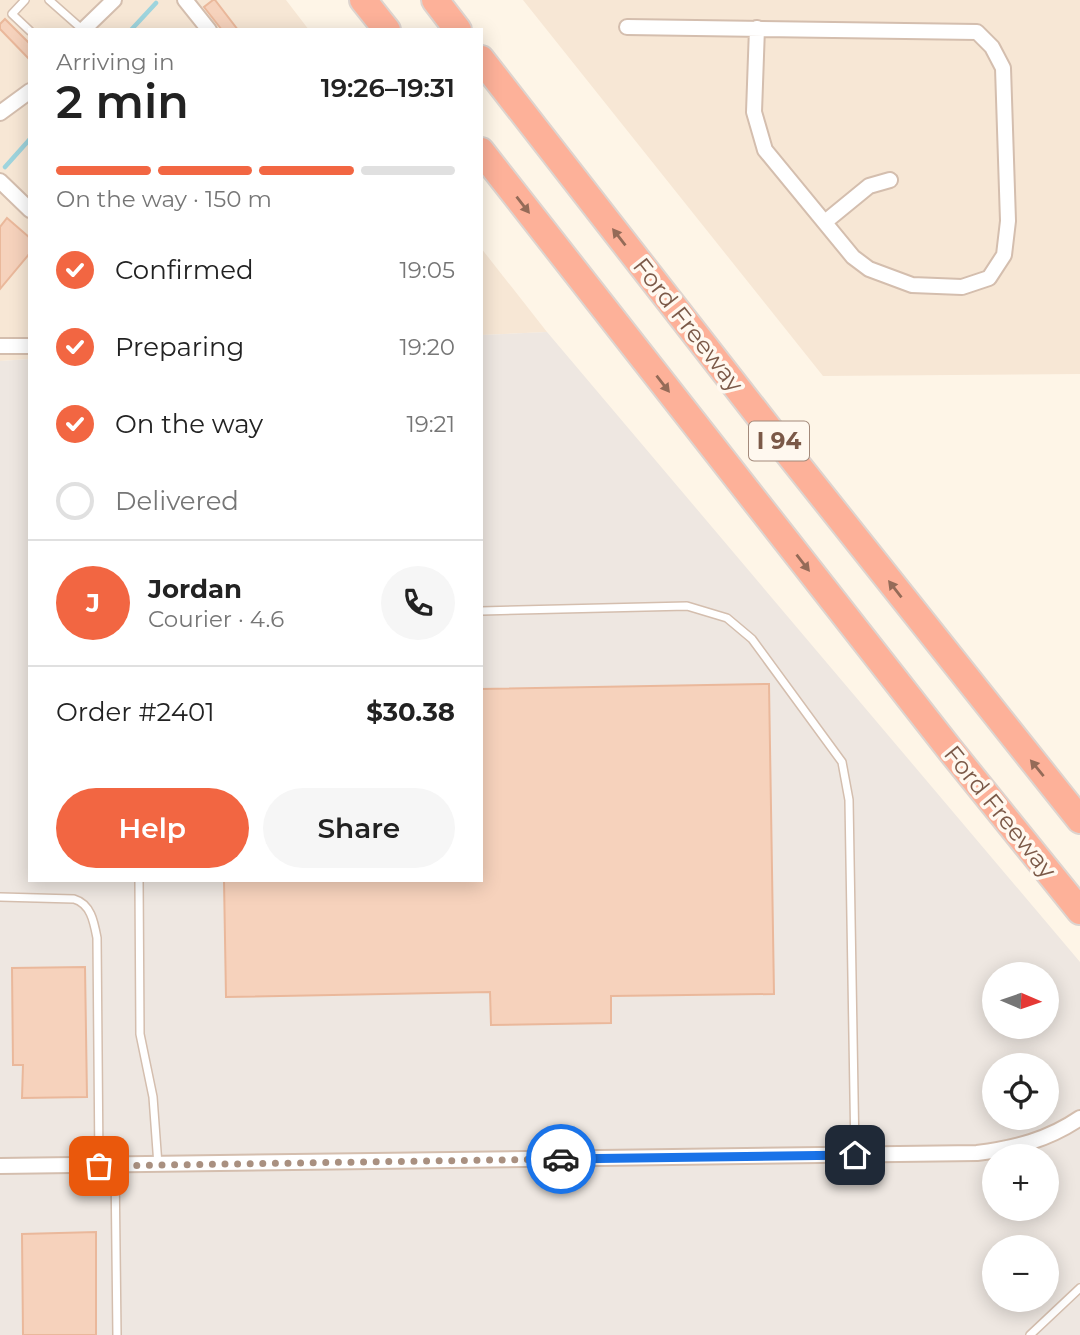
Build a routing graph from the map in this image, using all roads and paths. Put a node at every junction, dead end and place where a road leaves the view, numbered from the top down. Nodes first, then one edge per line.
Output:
1 (25, 0) edge
2 (49, 0) edge
3 (114, 0) edge
4 (186, 0) edge
5 (363, 0) edge
6 (435, 0) edge
7 (628, 27) dead end
8 (81, 28) edge
9 (85, 28) edge
10 (207, 28) edge
11 (385, 28) edge
12 (456, 28) edge
13 (757, 28) junction
14 (28, 29) edge
15 (483, 62) edge
16 (28, 92) edge
17 (0, 113) edge
18 (483, 154) edge
19 (890, 180) dead end
20 (0, 181) edge
21 (27, 203) edge
22 (825, 222) junction
23 (0, 346) edge
24 (28, 346) edge
25 (483, 611) edge
26 (1080, 821) edge
27 (139, 882) edge
28 (0, 897) edge
29 (1080, 911) edge
30 (1080, 1118) edge
31 (855, 1155) junction
32 (158, 1165) junction
33 (0, 1166) edge
34 (99, 1166) junction
35 (115, 1166) junction
36 (1080, 1288) edge
37 (117, 1335) edge
38 (1030, 1335) edge

1 - 14 lane
2 - 8 lane
3 - 9 street
4 - 10 street
5 - 11 highway
6 - 12 highway
7 - 13 street
13 - 22 street
13 - 22 street
26 -> 15 highway, Ford Freeway / I 94
16 - 17 street
18 -> 29 highway, Ford Freeway / I 94
19 - 22 street
20 - 21 street
23 - 24 street
25 - 31 lane
27 - 32 lane
28 - 34 lane
30 - 31 street
31 - 32 street
32 - 35 street
33 - 34 street
34 - 35 street
35 - 37 lane
36 - 38 lane

